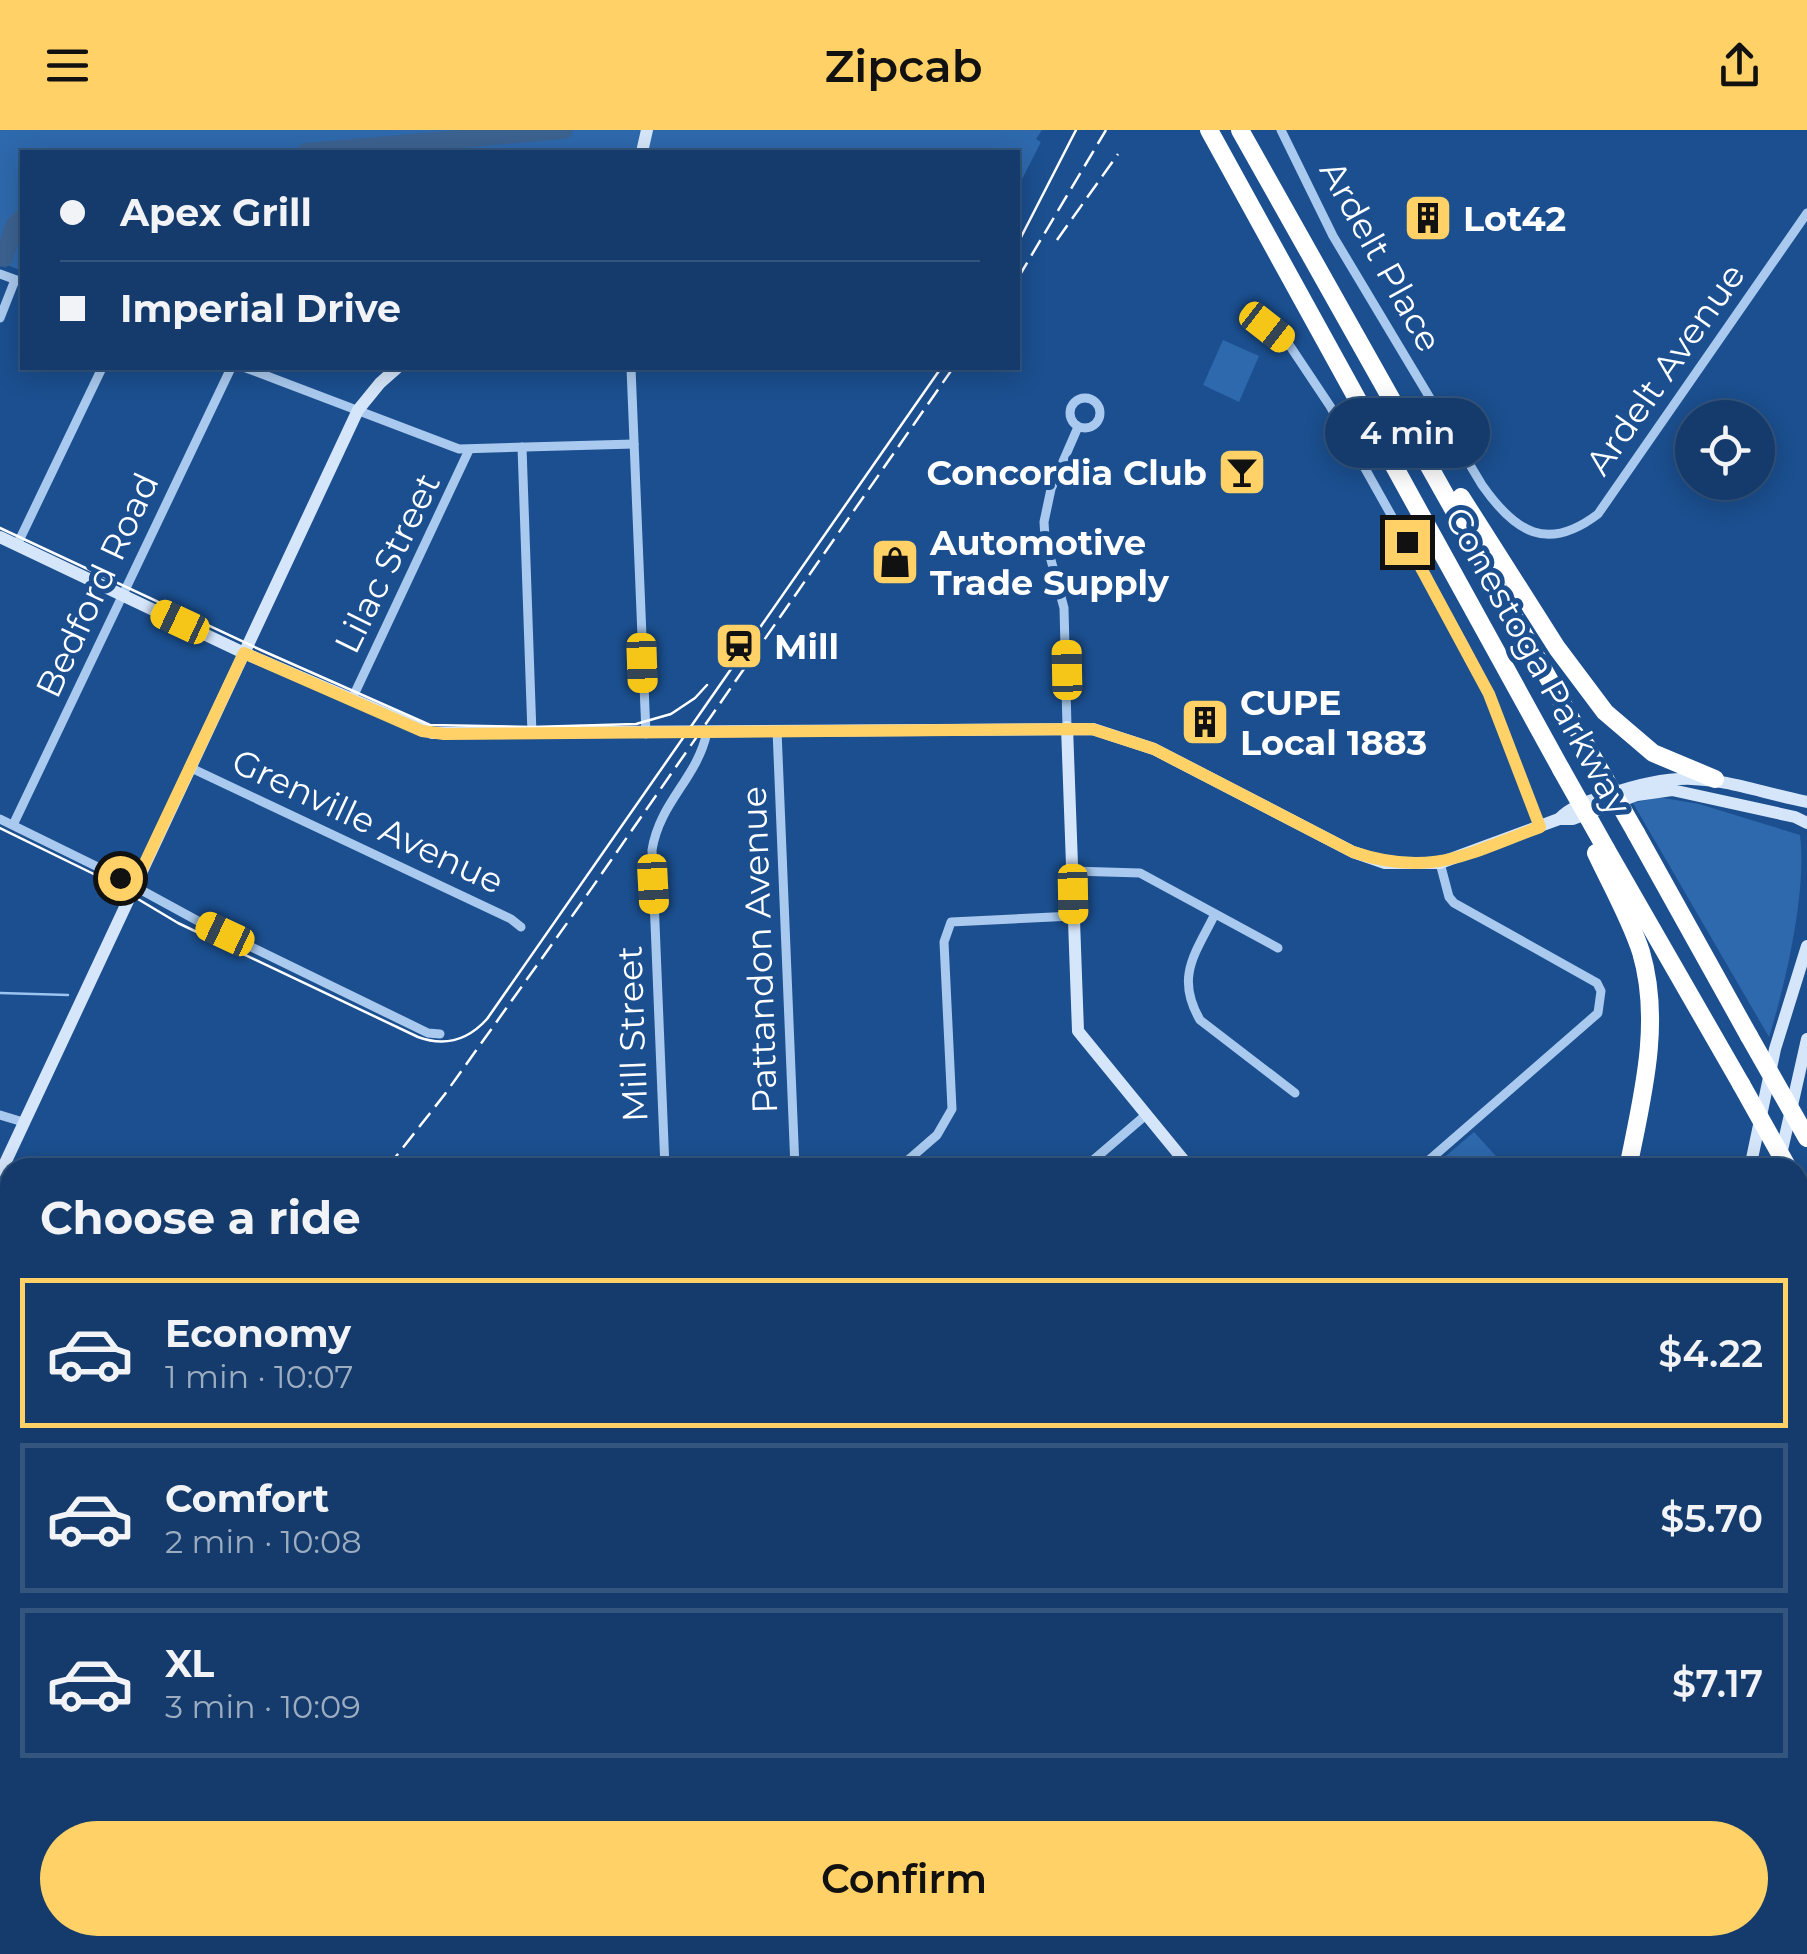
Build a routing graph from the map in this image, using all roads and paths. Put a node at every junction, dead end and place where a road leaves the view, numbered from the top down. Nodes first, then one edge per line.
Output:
1 (1209, 130) edge
2 (1240, 130) edge
3 (1281, 130) edge
4 (1807, 214) edge
5 (0, 274) edge
6 (19, 281) edge
7 (0, 318) edge
8 (1267, 327) dead end
9 (101, 370) edge
10 (229, 370) edge
11 (251, 370) edge
12 (395, 370) edge
13 (631, 370) edge
14 (358, 410) junction
15 (1078, 426) dead end
16 (1418, 442) junction
17 (634, 444) junction
18 (522, 447) junction
19 (469, 450) junction
20 (1552, 535) joint
21 (0, 536) edge
22 (17, 545) junction
23 (122, 594) junction
24 (244, 653) junction
25 (352, 699) junction
26 (1067, 726) junction
27 (777, 730) junction
28 (706, 732) junction
29 (532, 734) junction
30 (646, 734) junction
31 (189, 766) junction
32 (1715, 779) junction
33 (1807, 802) edge
34 (0, 819) edge
35 (1560, 819) junction
36 (1807, 823) edge
37 (13, 826) junction
38 (1540, 827) junction
39 (1601, 851) junction
40 (1440, 864) junction
41 (1072, 871) junction
42 (134, 886) junction
43 (1215, 914) junction
44 (1073, 916) junction
45 (521, 928) dead end
46 (1807, 946) edge
47 (1278, 948) dead end
48 (440, 1034) dead end
49 (1807, 1040) edge
50 (1804, 1056) edge
51 (1776, 1082) junction
52 (1295, 1093) dead end
53 (1147, 1114) junction
54 (0, 1115) edge
55 (1807, 1121) edge
56 (23, 1122) junction
57 (1636, 1134) junction
58 (1807, 1138) edge
59 (7, 1158) edge
60 (665, 1158) edge
61 (795, 1158) edge
62 (910, 1158) edge
63 (1096, 1158) edge
64 (1182, 1158) edge
65 (1431, 1158) edge
66 (1630, 1158) edge
67 (1636, 1158) edge
68 (1752, 1158) edge
69 (1780, 1158) edge
70 (1782, 1158) edge

1 - 39 highway, Conestoga Parkway, bridge
2 - 16 highway, Conestoga Parkway
3 - 20 street, Ardelt Place
4 - 20 street, Ardelt Avenue
5 - 6 street
6 - 7 street
8 - 38 street
9 - 22 street
10 - 23 street, Bedford Road
11 - 14 street
12 - 14 main road
13 - 17 street
14 - 19 street
14 - 24 main road
15 - 26 street
16 - 32 highway
16 - 51 highway, Conestoga Parkway, bridge
17 - 18 street
17 - 30 street
18 - 19 street
18 - 29 street
19 - 25 street, Lilac Street
21 - 22 main road
22 - 23 main road
23 - 24 main road
23 - 37 street, Bedford Road
24 - 25 main road
24 - 31 main road
25 - 29 main road
26 - 27 main road
26 - 40 main road
26 - 41 main road
27 - 28 main road
27 - 61 street, Pattandon Avenue
28 - 30 main road
28 - 60 street, Mill Street
29 - 30 main road
31 - 42 main road
31 - 45 street, Grenville Avenue
32 - 33 main road
32 - 35 main road
34 - 37 street
35 - 36 main road
35 - 38 main road
37 - 42 street
38 - 40 main road
39 - 57 highway
39 - 70 highway, Conestoga Parkway, bridge
40 - 65 street
41 - 43 street
41 - 44 main road
42 - 48 street
42 - 56 main road
43 - 47 street
43 - 52 street
44 - 53 main road
44 - 62 street
46 - 68 main road
49 - 50 main road
50 - 69 main road
51 - 55 highway, bridge
51 - 58 highway, Conestoga Parkway, bridge
53 - 63 street
53 - 64 main road
54 - 56 street
56 - 59 main road
57 - 66 highway
57 - 67 highway

